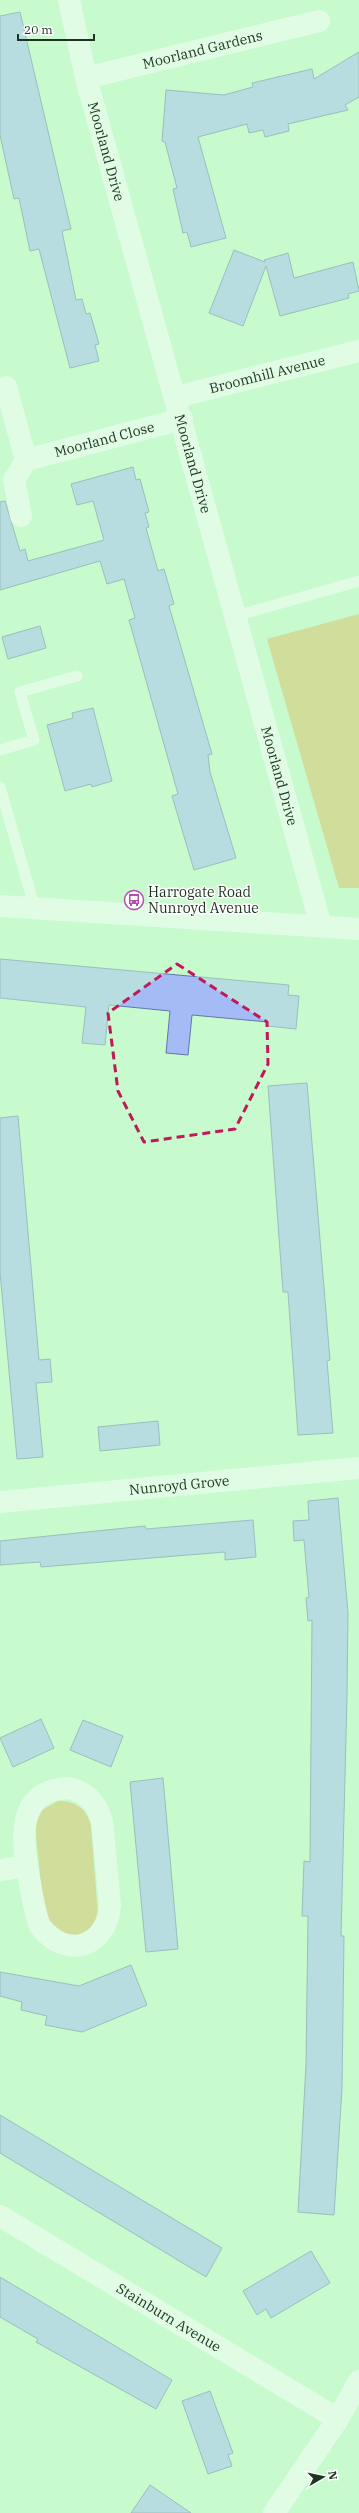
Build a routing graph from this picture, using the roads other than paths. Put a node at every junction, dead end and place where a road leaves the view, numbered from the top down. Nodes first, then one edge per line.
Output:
1 (69, 0) edge
2 (319, 21) dead end
3 (86, 78) junction
4 (359, 351) edge
5 (0, 389) edge
6 (176, 398) junction
7 (182, 419) junction
8 (26, 460) junction
9 (21, 516) dead end
10 (359, 581) edge
11 (236, 616) junction
12 (76, 676) dead end
13 (0, 750) edge
14 (0, 787) edge
15 (0, 906) edge
16 (35, 909) junction
17 (321, 926) junction
18 (359, 933) edge
19 (359, 1468) edge
20 (0, 1502) edge
21 (27, 1866) junction
22 (0, 1870) edge
23 (0, 2216) edge
24 (359, 2381) edge
25 (338, 2419) junction
26 (274, 2513) edge

1 - 3 street, Moorland Drive
2 - 3 street, Moorland Gardens
3 - 6 street, Moorland Drive
4 - 6 street, Broomhill Avenue
5 - 8 street
6 - 7 street, Moorland Drive
7 - 8 street, Moorland Close
7 - 11 street, Moorland Drive
8 - 9 street
10 - 11 lane
11 - 17 street, Moorland Drive
12 - 13 lane
14 - 16 lane
15 - 16 street
16 - 17 street
17 - 18 street
19 - 20 street, Nunroyd Grove
21 - 21 street
21 - 22 street
23 - 25 street, Stainburn Avenue
24 - 25 street
25 - 26 street

